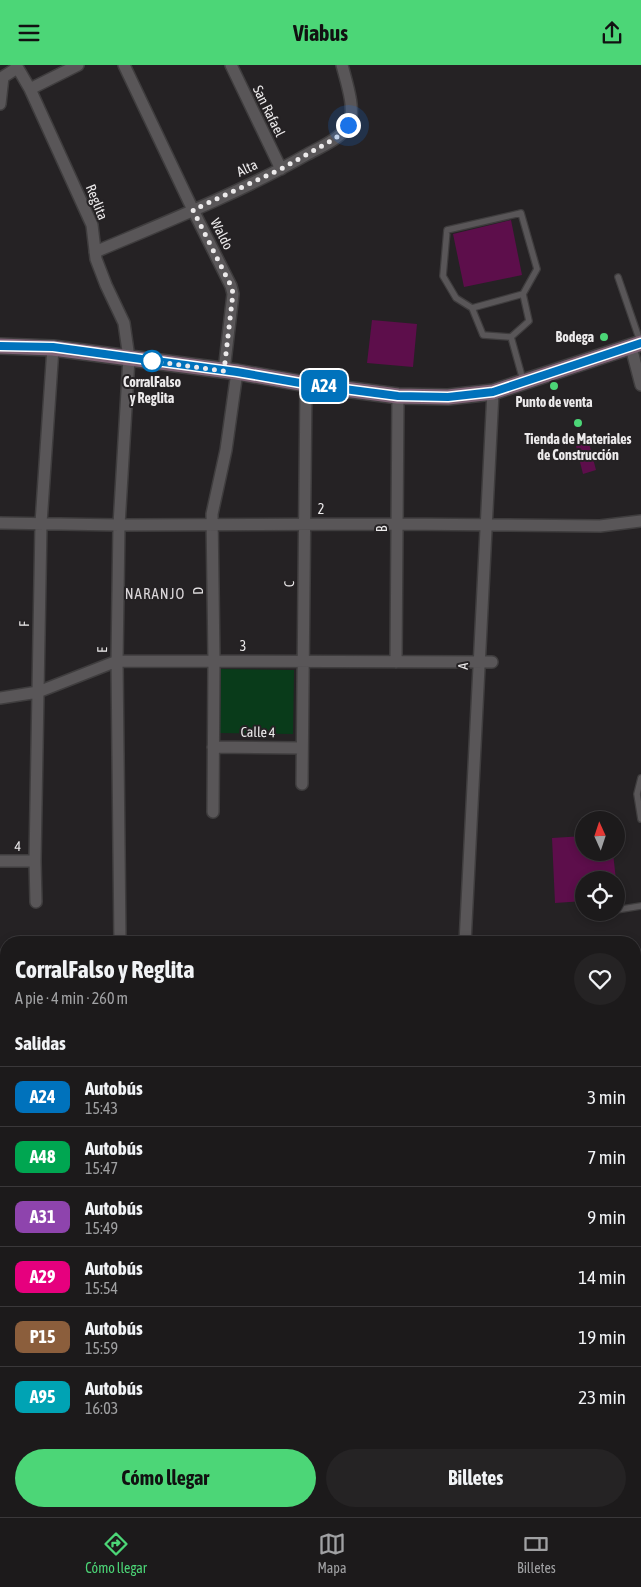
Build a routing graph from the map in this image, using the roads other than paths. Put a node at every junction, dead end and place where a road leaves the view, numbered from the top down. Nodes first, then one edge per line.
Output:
1 (78, 65) edge
2 (124, 65) edge
3 (231, 65) edge
4 (343, 65) edge
5 (16, 66) edge
6 (0, 72) edge
7 (30, 89) junction
8 (0, 104) edge
9 (281, 169) junction
10 (193, 210) junction
11 (95, 252) junction
12 (618, 277) dead end
13 (523, 293) junction
14 (472, 307) junction
15 (511, 337) junction
16 (637, 344) edge
17 (0, 346) edge
18 (53, 347) junction
19 (129, 358) junction
20 (231, 371) junction
21 (524, 382) junction
22 (306, 384) junction
23 (641, 385) edge
24 (493, 392) junction
25 (398, 396) junction
26 (641, 521) edge
27 (0, 523) edge
28 (41, 523) junction
29 (305, 524) junction
30 (398, 524) junction
31 (119, 525) junction
32 (212, 525) junction
33 (486, 526) junction
34 (117, 661) junction
35 (214, 661) junction
36 (303, 662) junction
37 (396, 662) junction
38 (478, 662) junction
39 (492, 662) dead end
40 (38, 692) junction
41 (0, 698) edge
42 (213, 747) junction
43 (302, 748) junction
44 (641, 779) edge
45 (302, 784) dead end
46 (213, 812) dead end
47 (641, 819) edge
48 (0, 861) edge
49 (35, 861) junction
50 (36, 902) dead end
51 (641, 906) edge
52 (625, 909) edge
53 (120, 936) edge
54 (465, 936) edge

1 - 7 street
2 - 10 street, Waldo
3 - 9 street, San Rafael
4 - 9 street, Alta
5 - 6 street
5 - 7 street, Reglita
5 - 8 street
7 - 11 street, Reglita
9 - 10 street, Alta
10 - 11 street, Alta
10 - 20 street, Waldo
11 - 19 street, Reglita
12 - 16 lane
13 - 14 lane
13 - 14 lane
13 - 15 lane
14 - 15 lane
15 - 21 lane
16 - 21 main road
16 - 23 street
17 - 18 main road
18 - 19 main road
18 - 28 street, F
19 - 20 main road
19 - 31 street, E
20 - 22 main road
20 - 32 street, D
21 - 24 main road
22 - 25 main road
22 - 29 street, C
24 - 25 main road
24 - 33 street, A
25 - 30 street, B
26 - 33 street, 2
27 - 28 street, 2
28 - 31 street, 2
28 - 40 street, F
29 - 30 street, 2
29 - 32 street, 2
29 - 36 street, C
30 - 33 street, 2
30 - 37 street, B
31 - 32 street, 2
31 - 34 street, E
32 - 35 street, D
33 - 38 street, A
34 - 35 street, 3
34 - 40 street, 3
34 - 53 street, E
35 - 36 street, 3
35 - 42 street, D
36 - 37 street, 3
36 - 43 street, C
37 - 38 street, 3
38 - 39 street, 3
38 - 54 street, A
40 - 41 street, 3
40 - 49 street, F
42 - 43 street, Calle 4
42 - 46 street, D
43 - 45 street, C
44 - 47 lane
48 - 49 street, 4
49 - 50 street, F
51 - 52 lane

